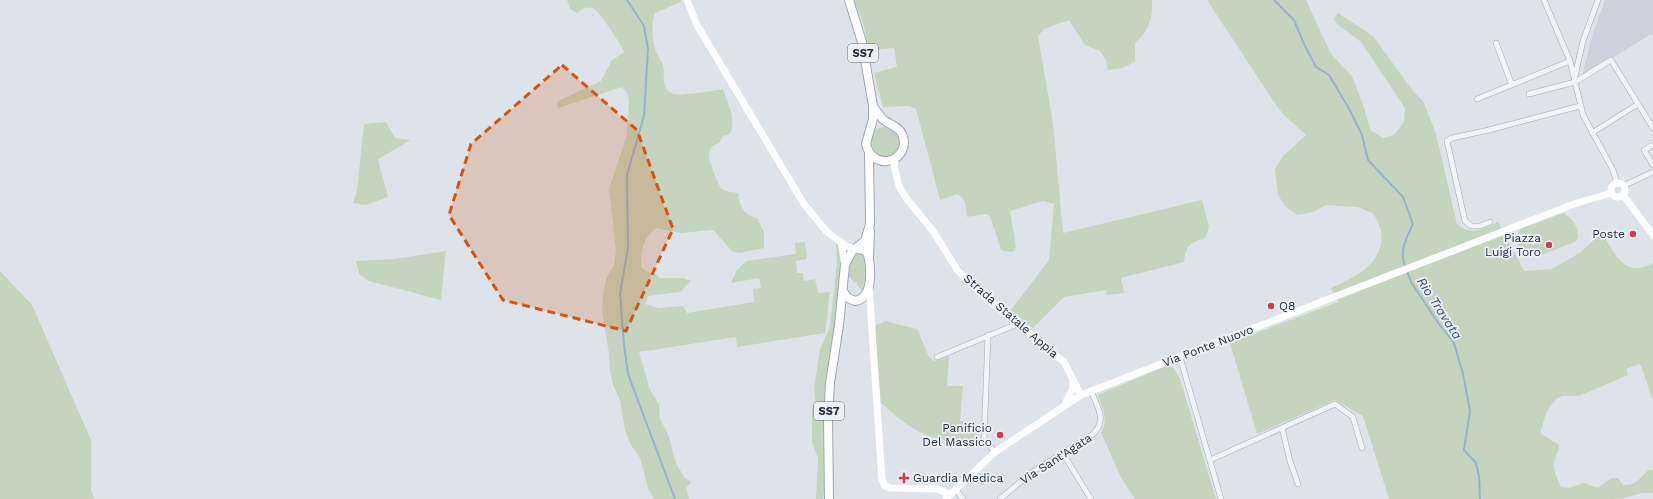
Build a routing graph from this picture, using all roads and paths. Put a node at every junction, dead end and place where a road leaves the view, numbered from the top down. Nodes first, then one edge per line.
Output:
1 (687, 0) edge
2 (849, 0) edge
3 (1544, 0) edge
4 (1598, 0) edge
5 (1496, 43) dead end
6 (1570, 61) junction
7 (1575, 80) junction
8 (1512, 85) junction
9 (1529, 94) dead end
10 (1478, 99) dead end
11 (1638, 104) junction
12 (873, 106) junction
13 (1580, 106) junction
14 (1651, 121) edge
15 (890, 124) junction
16 (1653, 128) edge
17 (870, 131) junction
18 (1592, 133) junction
19 (1653, 145) edge
20 (869, 153) junction
21 (895, 159) junction
22 (884, 161) junction
23 (1653, 165) edge
24 (870, 172) junction
25 (1653, 172) edge
26 (896, 177) junction
27 (1620, 185) junction
28 (1611, 193) junction
29 (1623, 195) junction
30 (1490, 222) dead end
31 (870, 224) junction
32 (1653, 235) edge
33 (841, 242) junction
34 (857, 249) junction
35 (870, 260) junction
36 (845, 265) junction
37 (869, 284) junction
38 (843, 291) junction
39 (855, 301) junction
40 (870, 308) junction
41 (1020, 323) junction
42 (839, 325) junction
43 (988, 335) junction
44 (937, 357) dead end
45 (1180, 357) junction
46 (1073, 376) junction
47 (1091, 391) junction
48 (1081, 395) junction
49 (1061, 408) junction
50 (1282, 428) junction
51 (1362, 448) dead end
52 (995, 452) junction
53 (1062, 452) junction
54 (1210, 460) junction
55 (1298, 484) dead end
56 (956, 490) junction
57 (948, 497) edge
58 (1006, 497) edge
59 (829, 499) edge
60 (963, 499) edge
61 (1000, 499) edge
62 (1091, 499) edge
63 (1221, 499) edge

1 - 33 street
2 - 12 main road, SS7
3 - 6 street
4 - 7 street
5 - 8 street
6 - 7 street
6 - 8 street
7 - 9 street
7 - 11 street
7 - 13 street
8 - 10 street
11 - 14 street
11 - 18 street
12 - 15 main road, Strada Statale Appia
12 - 17 main road, SS7
13 - 18 street
13 - 30 street
14 - 16 street
15 - 17 main road
15 - 21 main road, Strada Statale Appia
17 - 20 main road, SS7
18 - 27 street
19 - 23 street
20 - 22 main road, Strada Statale Appia
20 - 24 main road, SS7
21 - 22 main road
21 - 26 street, Strada Statale Appia
22 - 24 main road
22 - 26 street, Strada Statale Appia
24 - 31 main road, SS7
25 - 27 street
26 - 41 street, Strada Statale Appia
27 - 28 street
27 - 29 street
28 - 29 street
28 - 45 street, Via Ponte Nuovo
29 - 32 street
31 - 34 main road, SS7
31 - 35 main road, SS7
33 - 34 street
33 - 36 street
34 - 35 main road
34 - 36 main road, SS7
35 - 37 main road, SS7
36 - 38 main road, SS7
37 - 39 main road, SS7
37 - 40 street
38 - 39 main road
38 - 42 main road, SS7
39 - 40 street
39 - 42 main road, SS7
40 - 57 street
41 - 43 street
41 - 46 street, Strada Statale Appia
42 - 59 main road, SS7
43 - 44 street
43 - 52 street
45 - 47 street, Via Ponte Nuovo
45 - 54 street
46 - 48 street, Strada Statale Appia
46 - 49 street
47 - 48 street, Via Ponte Nuovo
47 - 53 street, Via Sant'Agata
48 - 49 street
49 - 52 street
50 - 51 street
50 - 54 street
50 - 55 street
52 - 56 street
53 - 58 street, Via Sant'Agata
53 - 62 street
54 - 63 street
56 - 57 street
56 - 60 street
58 - 61 street, Via Sant'Agata

